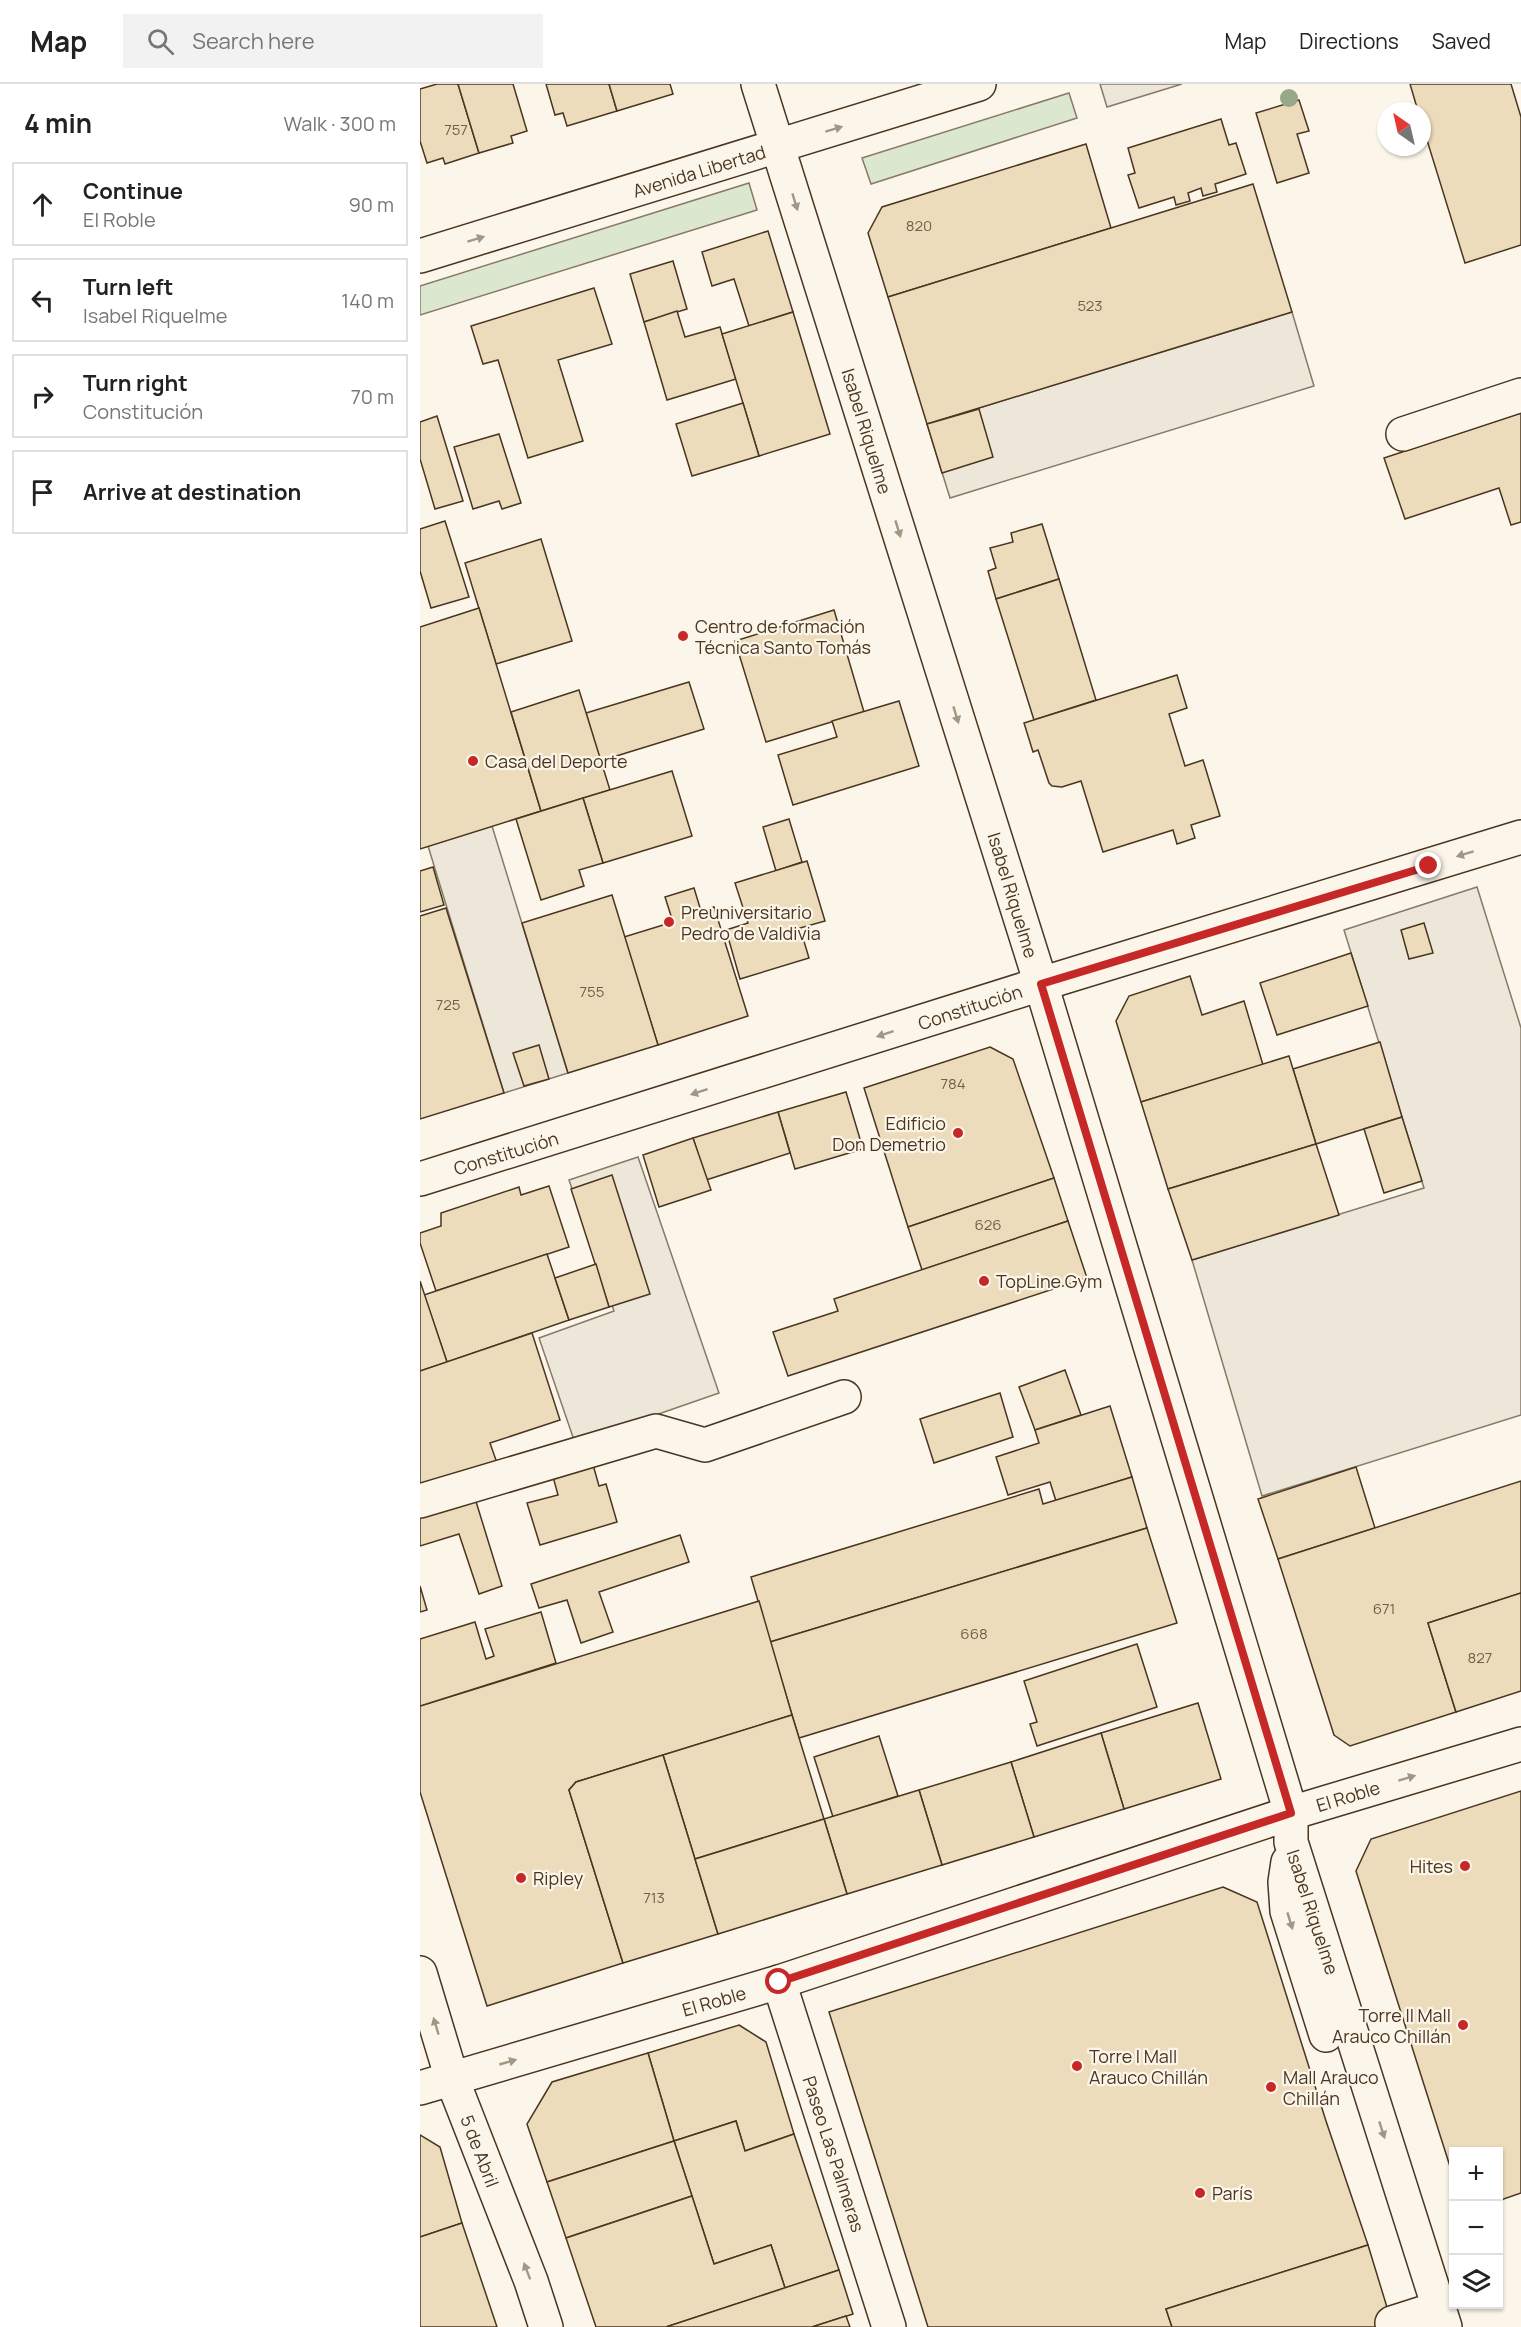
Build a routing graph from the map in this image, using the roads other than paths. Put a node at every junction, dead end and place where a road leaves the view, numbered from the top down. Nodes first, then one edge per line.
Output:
1 (758, 84) edge
2 (979, 84) edge
3 (778, 146) junction
4 (420, 256) edge
5 (1521, 395) edge
6 (1403, 434) dead end
7 (1521, 837) edge
8 (1041, 984) junction
9 (420, 1179) edge
10 (844, 1397) dead end
11 (420, 1501) edge
12 (1521, 1744) edge
13 (1291, 1827) junction
14 (420, 1973) edge
15 (779, 1982) junction
16 (1326, 2035) dead end
17 (452, 2079) junction
18 (420, 2088) edge
19 (1442, 2318) edge
20 (1392, 2323) dead end
21 (546, 2327) edge
22 (889, 2327) edge

1 - 3 street, Isabel Riquelme
3 -> 2 street, Avenida Libertad
4 -> 3 street, Avenida Libertad
3 -> 8 street, Isabel Riquelme
5 - 6 street
7 -> 8 street, Constitución
8 -> 9 street, Constitución
8 - 13 street, Isabel Riquelme
10 - 11 street
13 -> 12 street, El Roble
13 - 15 street, El Roble
13 -> 16 street
13 -> 19 street, Isabel Riquelme
17 -> 14 street, 5 de Abril
17 -> 15 street, El Roble
15 - 22 street, Paseo Las Palmeras
17 - 18 street, El Roble
21 -> 17 street, 5 de Abril
19 - 20 street

